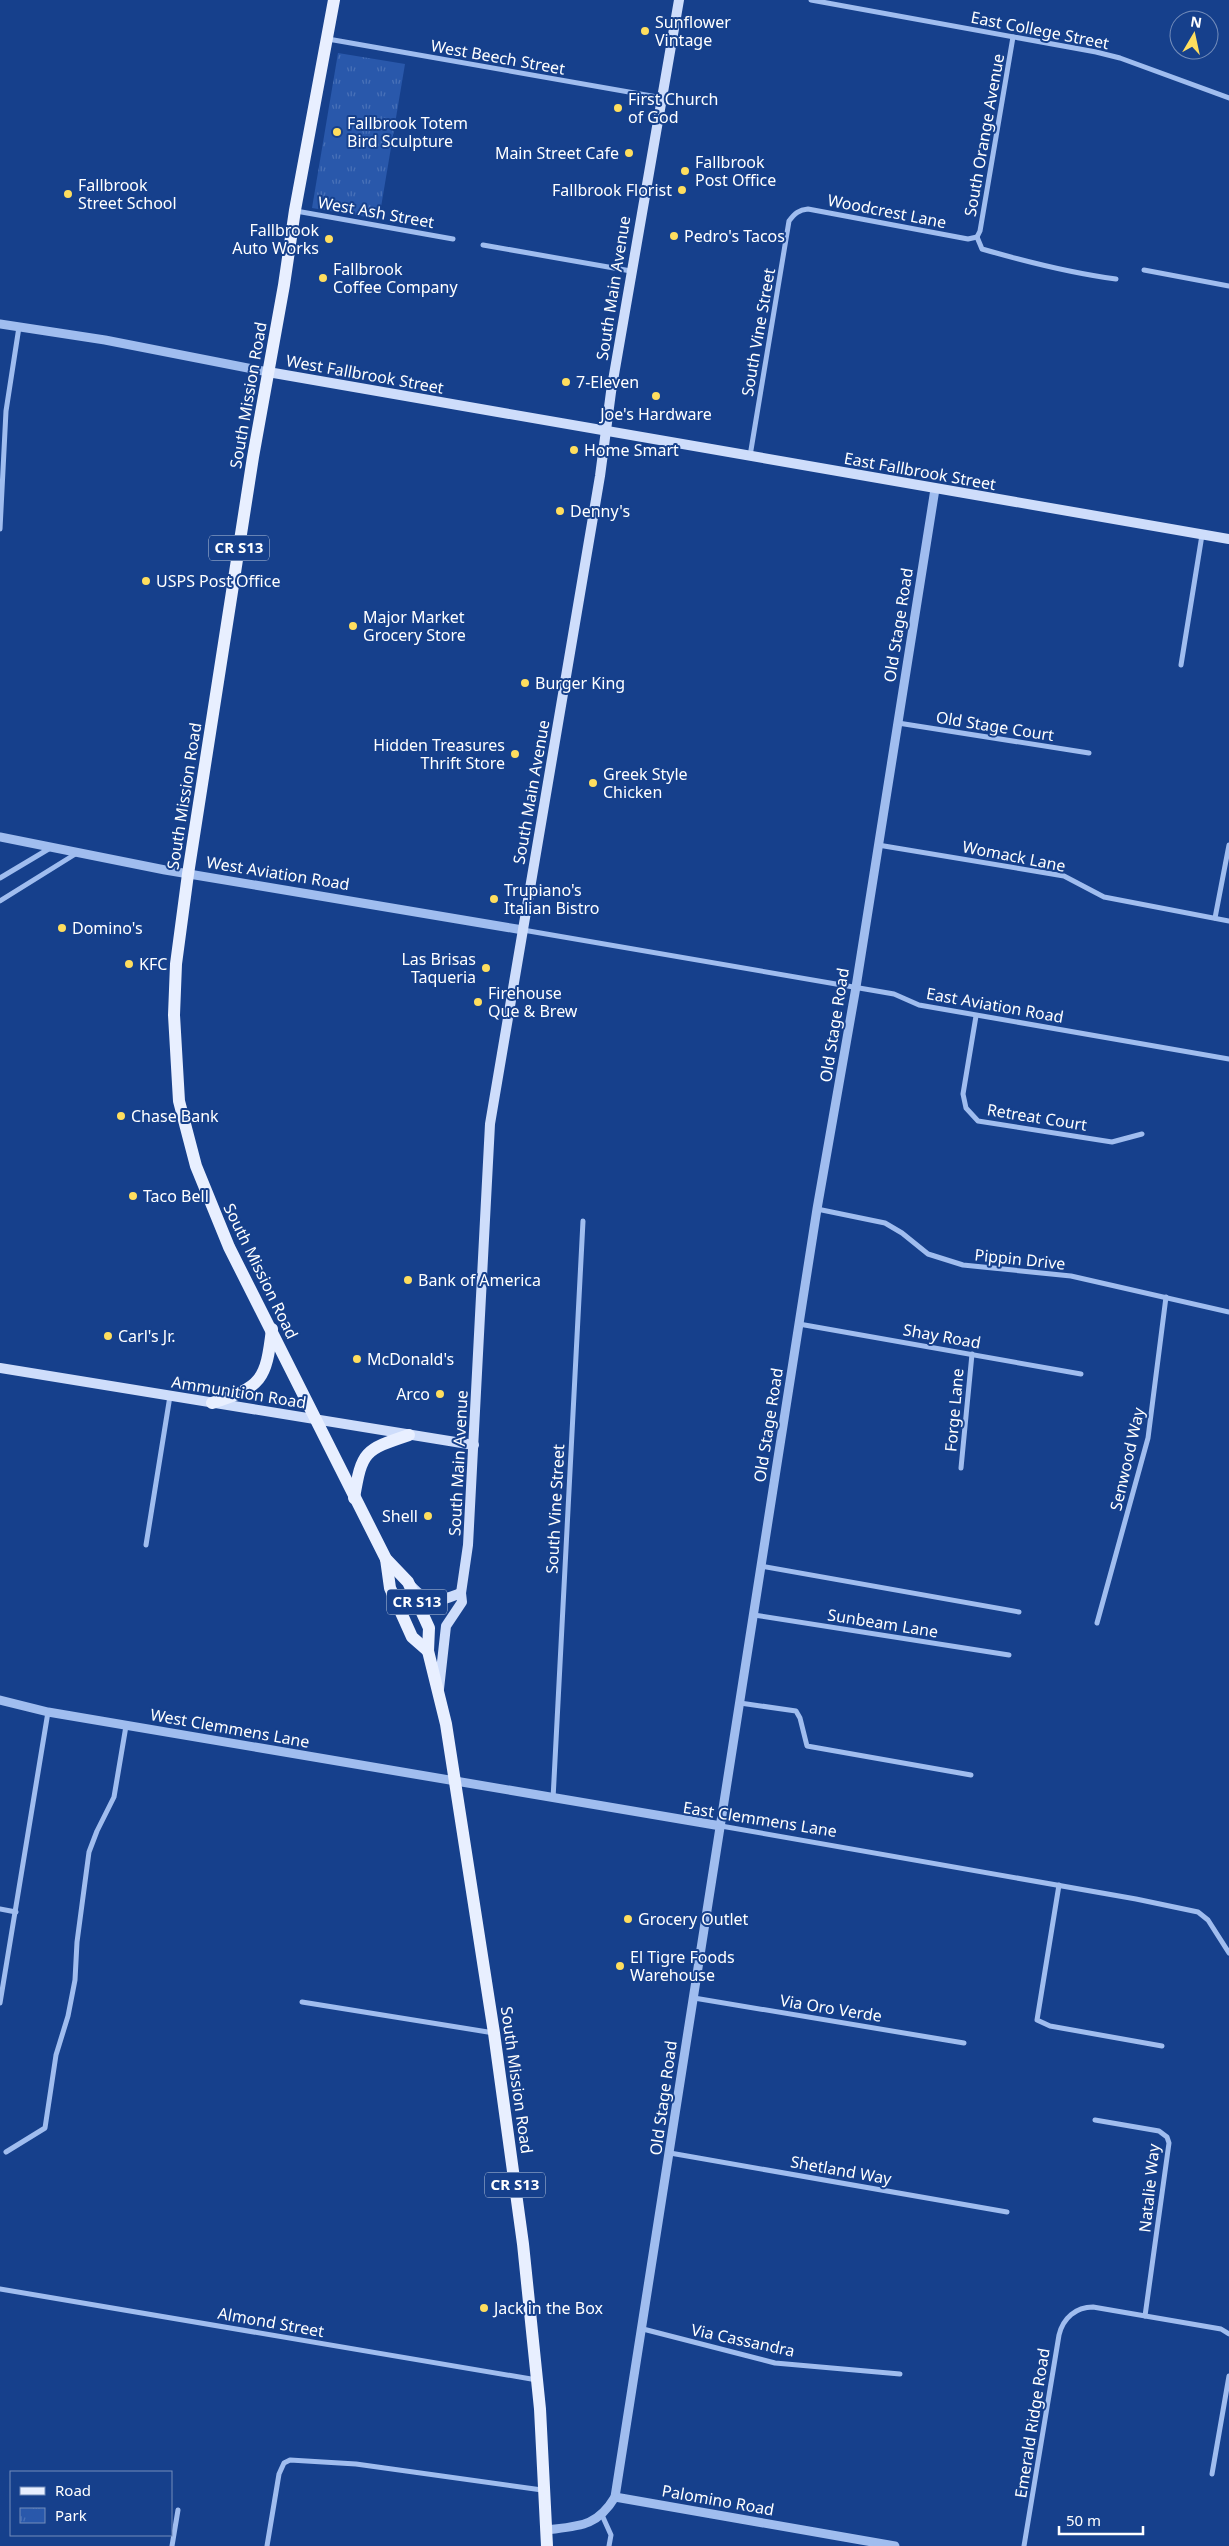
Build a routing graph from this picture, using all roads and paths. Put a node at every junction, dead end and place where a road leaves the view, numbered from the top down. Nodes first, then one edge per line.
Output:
1 (334, 0) edge
2 (679, 0) edge
3 (811, 0) edge
4 (1013, 37) junction
5 (328, 39) junction
6 (664, 98) junction
7 (1229, 98) edge
8 (294, 210) junction
9 (794, 214) joint
10 (977, 237) junction
11 (453, 238) dead end
12 (483, 245) dead end
13 (1144, 270) dead end
14 (631, 271) junction
15 (1116, 279) dead end
16 (1229, 286) edge
17 (0, 324) edge
18 (19, 327) junction
19 (268, 372) junction
20 (606, 432) junction
21 (750, 456) junction
22 (2, 469) edge
23 (935, 489) junction
24 (0, 529) edge
25 (1202, 534) junction
26 (1229, 539) edge
27 (1181, 665) dead end
28 (897, 722) junction
29 (1089, 753) dead end
30 (0, 837) edge
31 (878, 845) junction
32 (1229, 845) edge
33 (52, 847) junction
34 (78, 853) junction
35 (188, 874) junction
36 (0, 878) edge
37 (0, 901) edge
38 (1215, 918) junction
39 (1229, 921) edge
40 (523, 930) junction
41 (856, 987) junction
42 (976, 1016) junction
43 (1229, 1059) edge
44 (1142, 1134) dead end
45 (818, 1209) junction
46 (583, 1221) dead end
47 (1166, 1297) junction
48 (1229, 1312) edge
49 (800, 1324) junction
50 (272, 1328) junction
51 (972, 1354) junction
52 (0, 1368) edge
53 (1081, 1374) dead end
54 (170, 1396) junction
55 (212, 1403) junction
56 (317, 1420) junction
57 (409, 1435) junction
58 (474, 1445) junction
59 (961, 1468) dead end
60 (354, 1498) junction
61 (146, 1545) dead end
62 (386, 1559) junction
63 (761, 1566) junction
64 (408, 1582) junction
65 (460, 1593) junction
66 (1019, 1612) dead end
67 (754, 1615) junction
68 (1097, 1623) dead end
69 (428, 1651) junction
70 (1009, 1655) dead end
71 (439, 1690) junction
72 (0, 1700) edge
73 (740, 1703) junction
74 (48, 1712) junction
75 (126, 1726) junction
76 (972, 1775) dead end
77 (456, 1783) junction
78 (553, 1799) junction
79 (720, 1826) junction
80 (1059, 1886) junction
81 (0, 1910) edge
82 (16, 1912) junction
83 (1229, 1953) edge
84 (694, 1998) junction
85 (302, 2002) dead end
86 (0, 2003) edge
87 (494, 2033) junction
88 (964, 2043) dead end
89 (1162, 2046) dead end
90 (1095, 2120) dead end
91 (6, 2152) dead end
92 (670, 2153) junction
93 (1007, 2212) dead end
94 (0, 2289) edge
95 (1145, 2316) junction
96 (643, 2329) junction
97 (1229, 2334) edge
98 (900, 2374) dead end
99 (1229, 2376) edge
100 (537, 2380) junction
101 (1212, 2474) dead end
102 (546, 2490) junction
103 (615, 2496) junction
104 (178, 2510) dead end
105 (602, 2515) junction
106 (546, 2530) junction
107 (172, 2546) edge
108 (267, 2546) edge
109 (547, 2546) edge
110 (610, 2546) edge
111 (895, 2546) edge
112 (1024, 2546) edge

1 - 5 main road, South Mission Road / CR S13
2 - 6 main road, South Main Avenue
3 - 4 street, East College Street
4 - 7 street, East College Street
4 - 10 street, South Orange Avenue
5 - 6 street, West Beech Street
5 - 8 main road, South Mission Road / CR S13
6 - 14 main road, South Main Avenue
8 - 11 street, West Ash Street
8 - 19 main road, South Mission Road / CR S13
9 - 10 street, Woodcrest Lane
9 - 21 street, South Vine Street
10 - 15 street
12 - 14 street
13 - 16 street
14 - 20 main road, South Main Avenue
17 - 18 street, West Fallbrook Street
18 - 19 street, West Fallbrook Street
18 - 22 street
19 - 20 main road, West Fallbrook Street
19 - 35 main road, South Mission Road / CR S13
20 - 21 main road, East Fallbrook Street
20 - 40 main road, South Main Avenue
21 - 23 main road, East Fallbrook Street
22 - 24 street
23 - 25 main road, East Fallbrook Street
23 - 28 street, Old Stage Road
25 - 26 main road, East Fallbrook Street
25 - 27 street
28 - 29 street, Old Stage Court
28 - 31 street, Old Stage Road
30 - 33 street, West Aviation Road
31 - 38 street, Womack Lane
31 - 41 street, Old Stage Road
32 - 38 street
33 - 34 street, West Aviation Road
33 - 36 street
34 - 35 street, West Aviation Road
34 - 37 street
35 - 40 street, West Aviation Road
35 - 50 main road, South Mission Road / CR S13
38 - 39 street, Womack Lane
40 - 41 street, East Aviation Road
40 - 58 main road, South Main Avenue
41 - 42 street, East Aviation Road
41 - 45 street, Old Stage Road
42 - 43 street, East Aviation Road
42 - 44 street, Retreat Court
45 - 47 street, Pippin Drive
45 - 49 street, Old Stage Road
46 - 78 street, South Vine Street
47 - 48 street, Pippin Drive
47 - 68 street, Senwood Way
49 - 51 street, Shay Road
49 - 63 street, Old Stage Road
50 - 55 main road
50 - 56 main road, South Mission Road / CR S13
51 - 53 street, Shay Road
51 - 59 street, Forge Lane
52 - 54 main road, Ammunition Road
54 - 55 main road, Ammunition Road
54 - 61 street
55 - 56 main road, Ammunition Road
56 - 57 main road, Ammunition Road
56 - 60 main road, South Mission Road / CR S13
57 - 58 main road, Ammunition Road
57 - 60 main road
58 - 65 main road, South Main Avenue
60 - 62 main road, South Mission Road / CR S13
62 - 64 main road, South Mission Road / CR S13
62 - 69 main road, South Mission Road / CR S13
63 - 66 street
63 - 67 street, Old Stage Road
64 - 65 main road
64 - 69 main road, South Mission Road / CR S13
65 - 71 main road, South Main Avenue
67 - 70 street, Sunbeam Lane
67 - 73 street, Old Stage Road
69 - 71 main road, South Mission Road / CR S13
71 - 77 main road, South Mission Road / CR S13
72 - 74 street, West Clemmens Lane
73 - 76 street
73 - 79 street, Old Stage Road
74 - 75 street, West Clemmens Lane
74 - 82 street
75 - 77 street, West Clemmens Lane
75 - 91 street
77 - 78 street, East Clemmens Lane
77 - 87 main road, South Mission Road / CR S13
78 - 79 street, East Clemmens Lane
79 - 80 street, East Clemmens Lane
79 - 84 street, Old Stage Road
80 - 83 street, East Clemmens Lane
80 - 89 street
81 - 82 street
82 - 86 street
84 - 88 street, Via Oro Verde
84 - 92 street, Old Stage Road
85 - 87 street
87 - 100 main road, South Mission Road / CR S13
90 - 95 street, Natalie Way
92 - 93 street, Shetland Way
92 - 96 street, Old Stage Road
94 - 100 street, Almond Street
95 - 97 street
95 - 112 street, Emerald Ridge Road
96 - 98 street, Via Cassandra
96 - 103 street, Old Stage Road
99 - 101 street
100 - 102 main road, South Mission Road / CR S13
102 - 106 main road, South Mission Road / CR S13
102 - 108 street
103 - 105 street
103 - 111 street, Palomino Road
104 - 107 street
105 - 106 street
105 - 110 street
106 - 109 main road, South Mission Road / CR S13

